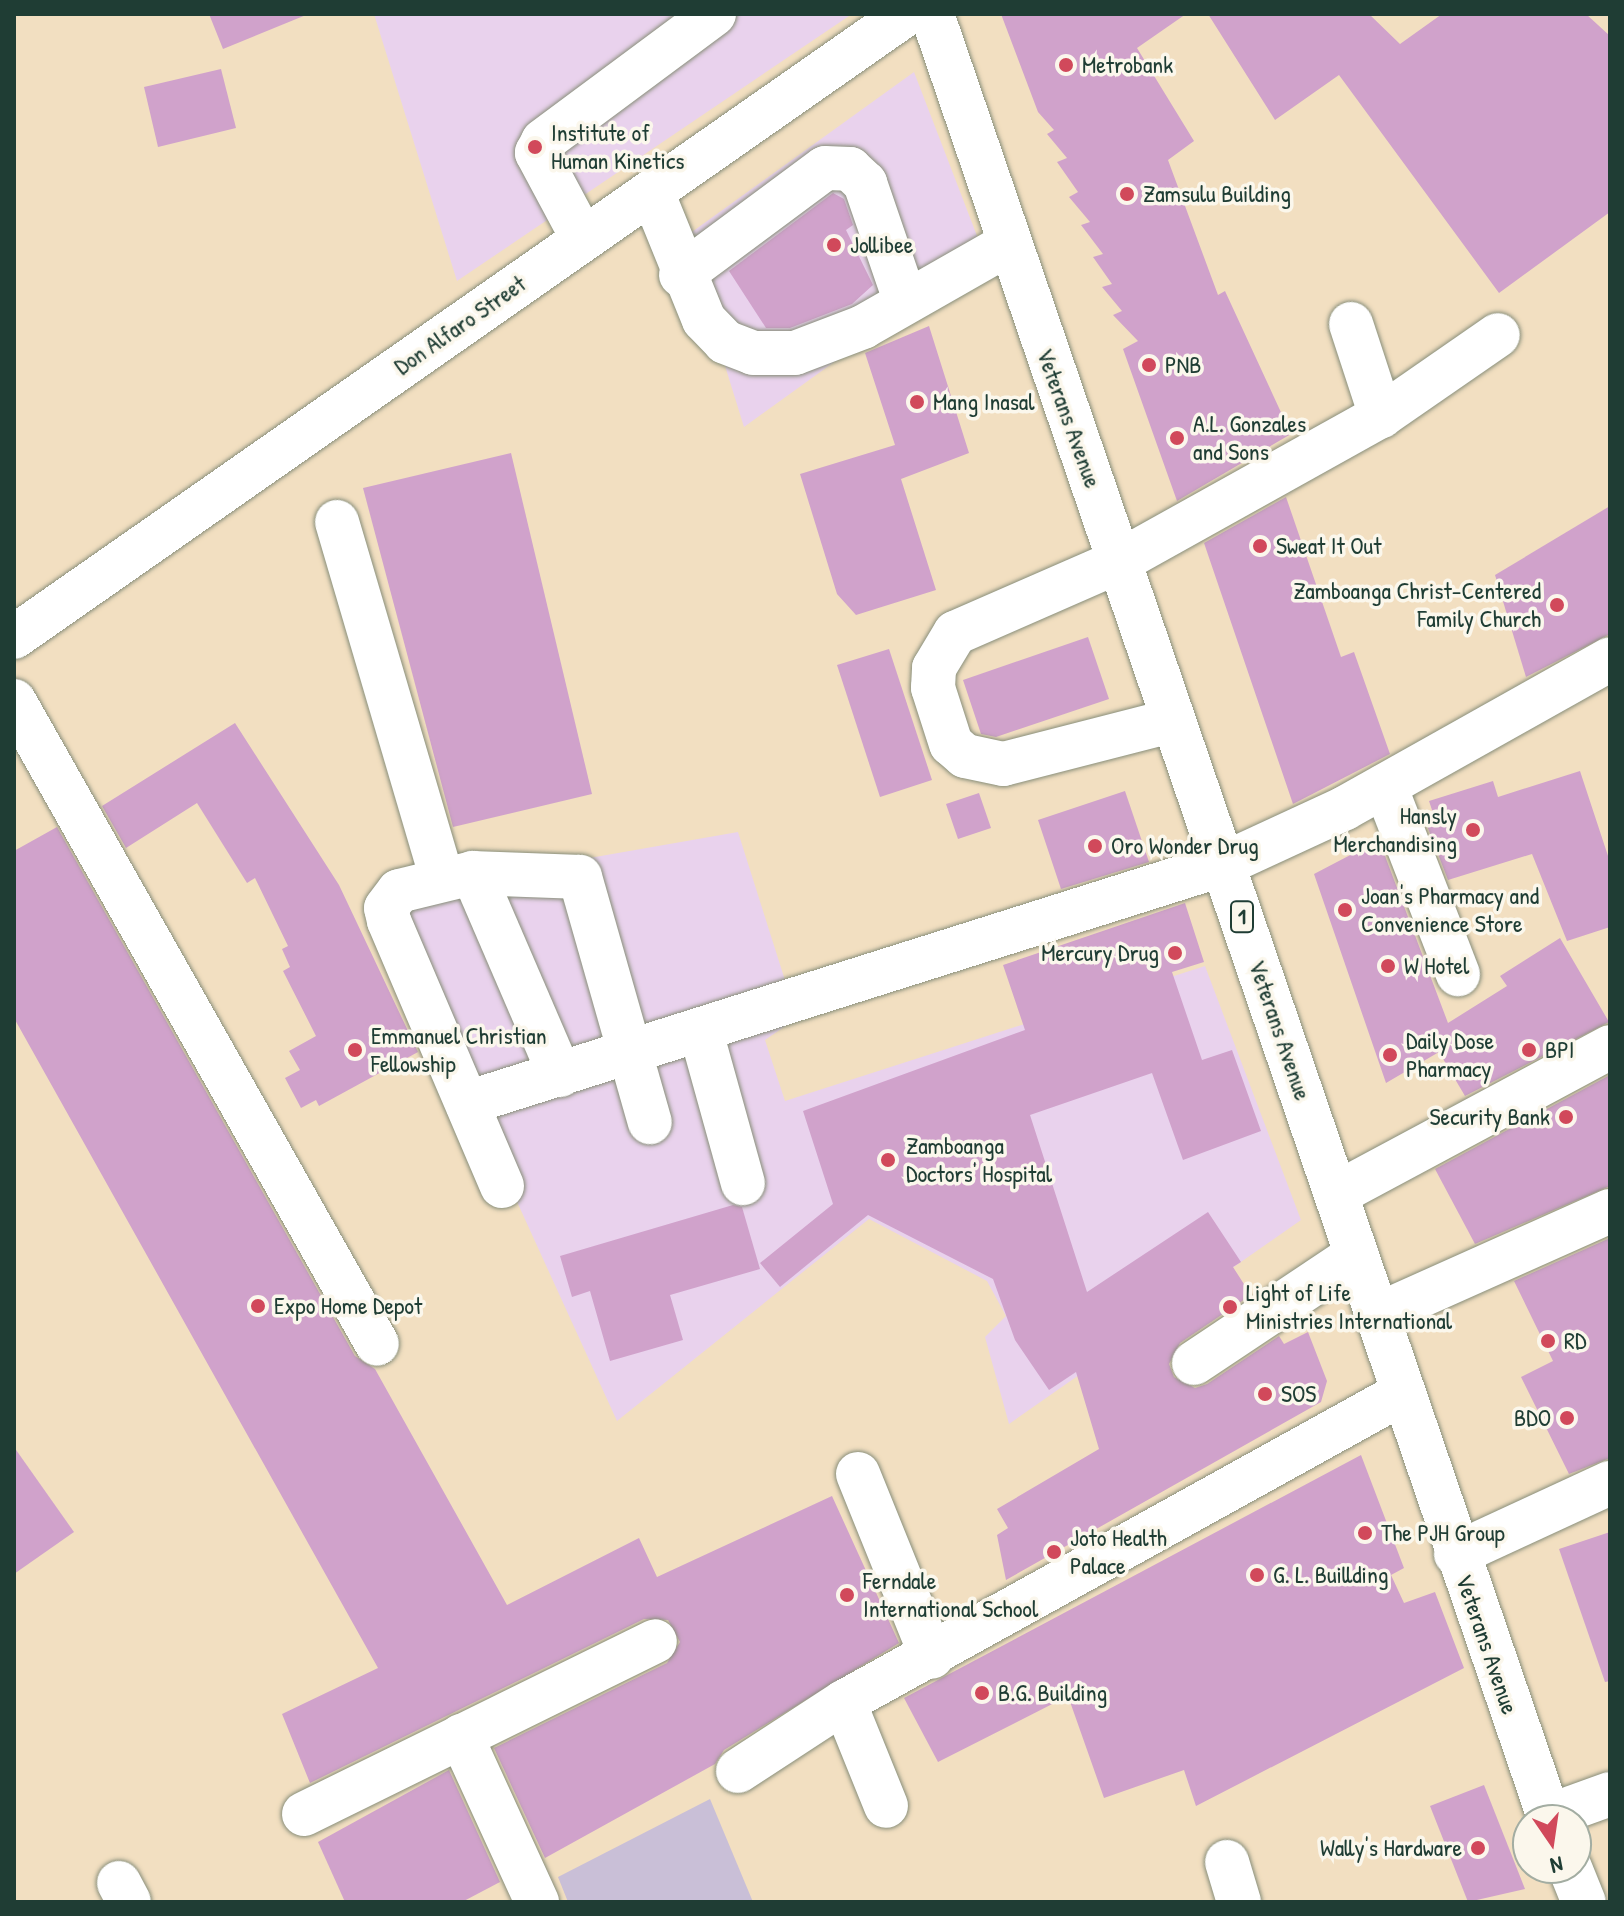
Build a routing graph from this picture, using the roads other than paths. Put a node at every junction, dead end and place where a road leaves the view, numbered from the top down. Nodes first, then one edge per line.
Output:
1 (714, 14) edge
2 (906, 14) edge
3 (932, 14) edge
4 (652, 192) junction
5 (583, 239) junction
6 (1007, 245) junction
7 (681, 275) junction
8 (905, 300) junction
9 (1351, 324) dead end
10 (1498, 335) dead end
11 (1381, 416) junction
12 (337, 522) dead end
13 (1120, 561) junction
14 (14, 637) edge
15 (1610, 659) edge
16 (14, 701) edge
17 (1171, 721) junction
18 (1385, 786) junction
19 (1224, 864) junction
20 (457, 875) junction
21 (1458, 974) dead end
22 (701, 1032) junction
23 (1610, 1047) edge
24 (632, 1054) junction
25 (560, 1075) junction
26 (467, 1103) junction
27 (650, 1122) dead end
28 (743, 1183) dead end
29 (502, 1186) dead end
30 (1336, 1194) junction
31 (1610, 1211) edge
32 (1356, 1255) junction
33 (1375, 1316) junction
34 (377, 1344) dead end
35 (1194, 1363) dead end
36 (1401, 1394) junction
37 (858, 1474) dead end
38 (1610, 1483) edge
39 (1456, 1554) junction
40 (655, 1641) dead end
41 (932, 1657) junction
42 (844, 1702) junction
43 (461, 1736) junction
44 (738, 1771) dead end
45 (1610, 1794) edge
46 (1544, 1804) edge
47 (1585, 1804) edge
48 (886, 1806) dead end
49 (304, 1814) dead end
50 (532, 1890) edge

1 - 5 main road
2 - 4 main road, Don Alfaro Street
3 - 6 main road, Veterans Avenue / 1
4 - 5 main road, Don Alfaro Street
4 - 7 main road
5 - 14 main road, Don Alfaro Street
6 - 8 main road
6 - 13 main road, Veterans Avenue / 1
7 - 8 main road
7 - 8 main road
9 - 11 main road
10 - 11 main road
11 - 13 main road
12 - 20 main road
13 - 17 main road, Veterans Avenue / 1
13 - 17 main road
15 - 18 main road
16 - 34 main road
17 - 19 main road, Veterans Avenue / 1
18 - 19 main road
18 - 21 main road
19 - 22 main road
19 - 30 main road, Veterans Avenue / 1
20 - 24 main road
20 - 25 main road
20 - 26 main road
22 - 24 main road
22 - 28 main road
23 - 30 main road
24 - 25 main road
24 - 27 main road
25 - 26 main road
26 - 29 main road
30 - 32 main road, Veterans Avenue / 1
31 - 33 main road
32 - 33 main road, Veterans Avenue / 1
32 - 35 main road
33 - 36 main road, Veterans Avenue / 1
36 - 39 main road, Veterans Avenue / 1
36 - 41 main road
37 - 41 main road
38 - 39 main road
39 - 46 main road, Veterans Avenue / 1
40 - 43 main road
41 - 42 main road
42 - 44 main road
42 - 48 main road
43 - 49 main road
43 - 50 main road
45 - 47 main road

